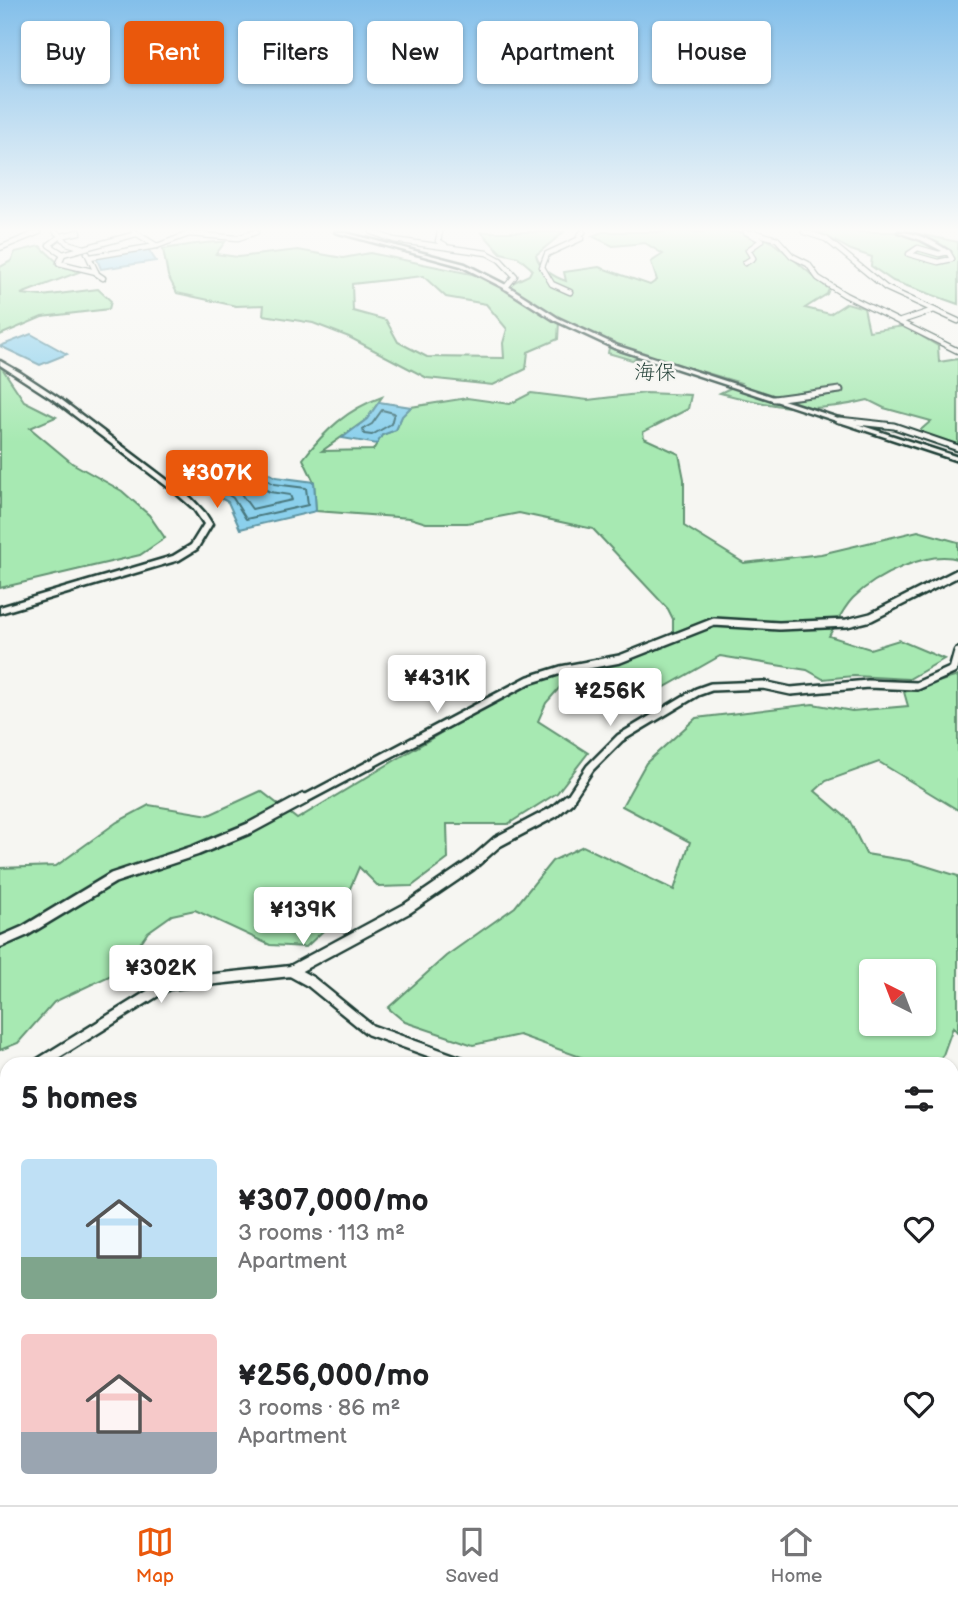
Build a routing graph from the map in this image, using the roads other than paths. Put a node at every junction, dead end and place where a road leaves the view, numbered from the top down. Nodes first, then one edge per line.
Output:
1 (531, 302) edge
2 (861, 302) edge
3 (917, 302) edge
4 (934, 310) junction
5 (901, 321) junction
6 (958, 321) edge
7 (958, 351) edge
8 (0, 363) edge
9 (840, 390) dead end
10 (774, 399) junction
11 (839, 420) junction
12 (958, 448) edge
13 (958, 459) edge
14 (958, 573) edge
15 (0, 610) edge
16 (958, 652) edge
17 (0, 942) edge
18 (290, 971) junction
19 (49, 1057) edge
20 (445, 1057) edge

1 - 10 street
2 - 5 street
3 - 4 street
4 - 5 street
4 - 6 street
5 - 7 street
8 - 15 street
9 - 10 street
10 - 11 street
11 - 12 street
11 - 13 street
14 - 17 street
16 - 18 street
18 - 19 street
18 - 20 street

